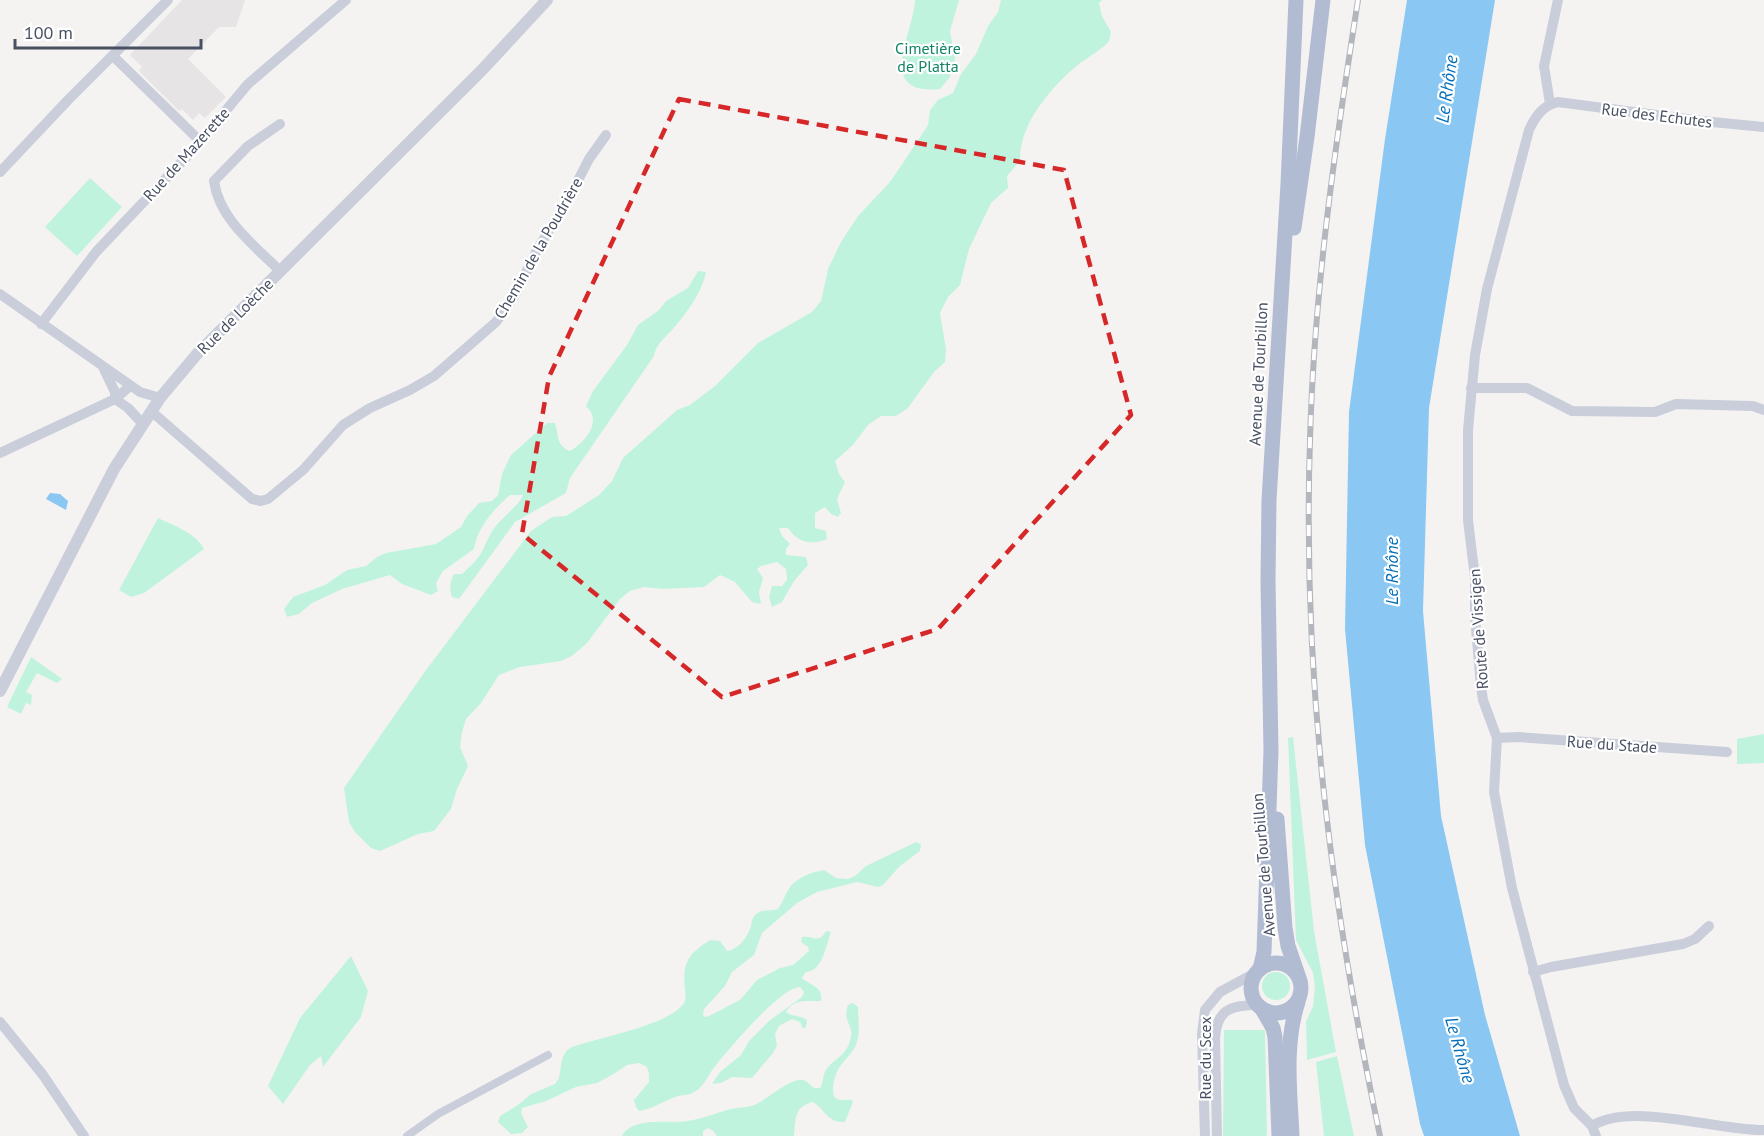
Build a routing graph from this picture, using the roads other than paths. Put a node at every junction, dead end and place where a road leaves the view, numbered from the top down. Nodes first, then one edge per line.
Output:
1 (168, 0) edge
2 (346, 0) edge
3 (548, 0) edge
4 (1296, 0) edge
5 (1558, 0) edge
6 (1323, 4) edge
7 (113, 56) junction
8 (1550, 104) junction
9 (280, 124) dead end
10 (1764, 127) edge
11 (606, 135) dead end
12 (200, 141) junction
13 (0, 172) edge
14 (279, 271) junction
15 (0, 294) edge
16 (1279, 323) junction
17 (41, 324) junction
18 (102, 366) junction
19 (130, 386) junction
20 (1471, 388) junction
21 (160, 398) junction
22 (115, 399) junction
23 (1764, 410) edge
24 (151, 411) junction
25 (142, 423) junction
26 (0, 453) edge
27 (0, 691) edge
28 (1497, 738) junction
29 (1271, 751) junction
30 (1727, 752) dead end
31 (1709, 926) dead end
32 (1258, 971) junction
33 (1533, 972) junction
34 (1298, 975) junction
35 (1298, 1002) junction
36 (1260, 1007) junction
37 (0, 1022) edge
38 (548, 1055) dead end
39 (1764, 1130) edge
40 (1594, 1131) edge
41 (84, 1136) edge
42 (407, 1136) edge
43 (1205, 1136) edge
44 (1217, 1136) edge
45 (1279, 1136) edge
46 (1292, 1136) edge

1 - 7 street
2 - 12 street, Rue de Mazerette
3 - 14 street, Rue de Loèche
4 - 16 main road, Avenue de Tourbillon
5 - 8 street
6 - 16 main road
7 - 12 street
7 - 13 street
8 - 10 street, Rue des Echutes
8 - 20 street, Route de Vissigen
9 - 14 street
11 - 24 street, Chemin de la Poudrière
12 - 17 street, Rue de Mazerette
14 - 21 street, Rue de Loèche
15 - 17 street
16 - 29 main road, Avenue de Tourbillon
17 - 18 street
18 - 19 street
18 - 22 street
19 - 21 street
19 - 22 street
20 - 23 street
20 - 28 street, Route de Vissigen
21 - 24 street, Rue de Loèche
22 - 25 street
22 - 26 street
24 - 25 street, Rue de Loèche
25 - 27 street, Rue de Loèche
28 - 30 street, Rue du Stade
28 - 33 street, Route de Vissigen
29 - 32 main road, Avenue de Tourbillon
29 - 34 main road, Avenue de Tourbillon
31 - 33 street
32 - 34 main road
32 - 36 main road
32 - 43 street, Rue du Scex
33 - 40 street, Route de Vissigen
34 - 35 main road
35 - 36 main road
35 - 46 main road
36 - 44 street, Rue du Scex
36 - 45 main road
37 - 41 street
38 - 42 street
39 - 40 street

